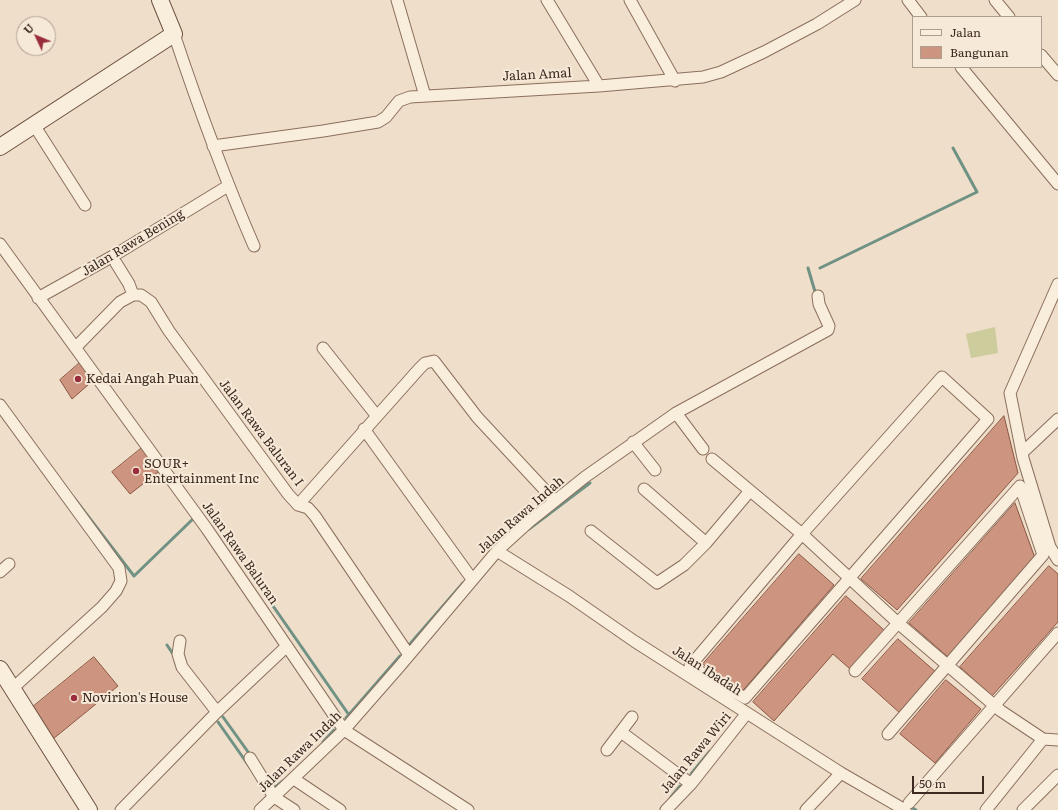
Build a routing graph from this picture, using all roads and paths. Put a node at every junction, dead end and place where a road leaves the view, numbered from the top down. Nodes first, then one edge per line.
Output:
1 (160, 0) edge
2 (397, 0) edge
3 (547, 0) edge
4 (630, 0) edge
5 (855, 0) edge
6 (908, 0) edge
7 (995, 0) edge
8 (920, 16) edge
9 (1008, 16) edge
10 (174, 34) junction
11 (1042, 56) edge
12 (962, 68) edge
13 (1058, 75) edge
14 (676, 81) junction
15 (599, 86) junction
16 (425, 96) junction
17 (34, 125) junction
18 (213, 146) junction
19 (0, 148) edge
20 (1058, 184) edge
21 (228, 186) junction
22 (85, 205) dead end
23 (0, 244) edge
24 (254, 246) dead end
25 (116, 263) dead end
26 (1058, 284) edge
27 (132, 295) junction
28 (818, 296) dead end
29 (38, 298) junction
30 (76, 347) junction
31 (322, 348) dead end
32 (0, 405) edge
33 (676, 413) junction
34 (376, 415) junction
35 (1058, 419) edge
36 (364, 429) junction
37 (633, 442) junction
38 (703, 449) dead end
39 (1022, 453) junction
40 (712, 459) dead end
41 (655, 470) dead end
42 (644, 489) dead end
43 (750, 492) junction
44 (555, 501) junction
45 (298, 505) junction
46 (591, 531) dead end
47 (802, 534) junction
48 (706, 543) junction
49 (497, 551) junction
50 (1058, 560) edge
51 (9, 564) dead end
52 (0, 572) edge
53 (850, 578) junction
54 (472, 579) junction
55 (898, 623) junction
56 (1058, 633) edge
57 (180, 641) dead end
58 (287, 646) junction
59 (409, 655) junction
60 (948, 666) junction
61 (0, 668) edge
62 (855, 671) dead end
63 (13, 688) junction
64 (994, 705) junction
65 (217, 712) junction
66 (747, 713) junction
67 (632, 717) dead end
68 (344, 730) junction
69 (621, 732) junction
70 (888, 734) dead end
71 (1043, 739) junction
72 (1058, 740) edge
73 (607, 750) dead end
74 (250, 758) dead end
75 (841, 773) junction
76 (1058, 775) edge
77 (294, 780) junction
78 (691, 784) junction
79 (274, 797) junction
80 (907, 806) edge
81 (988, 809) edge
82 (89, 810) edge
83 (121, 810) edge
84 (260, 810) edge
85 (294, 810) edge
86 (340, 810) edge
87 (468, 810) edge
88 (666, 810) edge
89 (806, 810) edge
90 (1023, 810) edge

1 - 10 street
2 - 16 street
3 - 15 street
4 - 14 street
5 - 14 street, Jalan Amal
6 - 8 street
7 - 9 street
10 - 17 street
10 - 18 street
11 - 13 street
12 - 20 street
14 - 15 street, Jalan Amal
15 - 16 street, Jalan Amal
16 - 18 street, Jalan Amal
17 - 19 street
17 - 22 street
18 - 21 street
21 - 24 street
21 - 29 street, Jalan Rawa Bening
23 - 29 street, Jalan Rawa Baluran
25 - 27 street
26 - 39 street
27 - 30 street
27 - 45 street, Jalan Rawa Baluran I
28 - 33 street, Jalan Rawa Indah
29 - 30 street, Jalan Rawa Baluran
30 - 58 street, Jalan Rawa Baluran
31 - 34 street
32 - 63 street
33 - 37 street, Jalan Rawa Indah
33 - 38 street
34 - 36 street
34 - 44 street
35 - 39 street
36 - 45 street
36 - 54 street
37 - 41 street
37 - 44 street, Jalan Rawa Indah
39 - 50 street
40 - 43 street
42 - 48 street
43 - 47 street
43 - 48 street
44 - 49 street, Jalan Rawa Indah
45 - 59 street, Jalan Rawa Baluran I
46 - 48 street
47 - 53 street
47 - 53 street
47 - 53 street
49 - 54 street, Jalan Rawa Indah
49 - 66 street, Jalan Ibadah
51 - 52 street
53 - 55 street
54 - 59 street, Jalan Rawa Indah
55 - 60 street
55 - 60 street
55 - 62 street
56 - 64 street
57 - 65 street
58 - 65 street
58 - 68 street, Jalan Rawa Baluran
59 - 68 street, Jalan Rawa Indah
60 - 64 street
60 - 70 street
61 - 63 street
63 - 82 street
64 - 71 street
64 - 80 street
65 - 83 street
66 - 75 street, Jalan Ibadah
66 - 78 street, Jalan Rawa Wiri
67 - 69 street
68 - 77 street, Jalan Rawa Indah
68 - 87 street
69 - 73 street
69 - 78 street
71 - 72 street
71 - 81 street
74 - 79 street
75 - 80 street, Jalan Ibadah
75 - 89 street
76 - 90 street
77 - 79 street, Jalan Rawa Indah
77 - 86 street
78 - 88 street, Jalan Rawa Wiri
79 - 84 street, Jalan Rawa Indah
79 - 85 street

